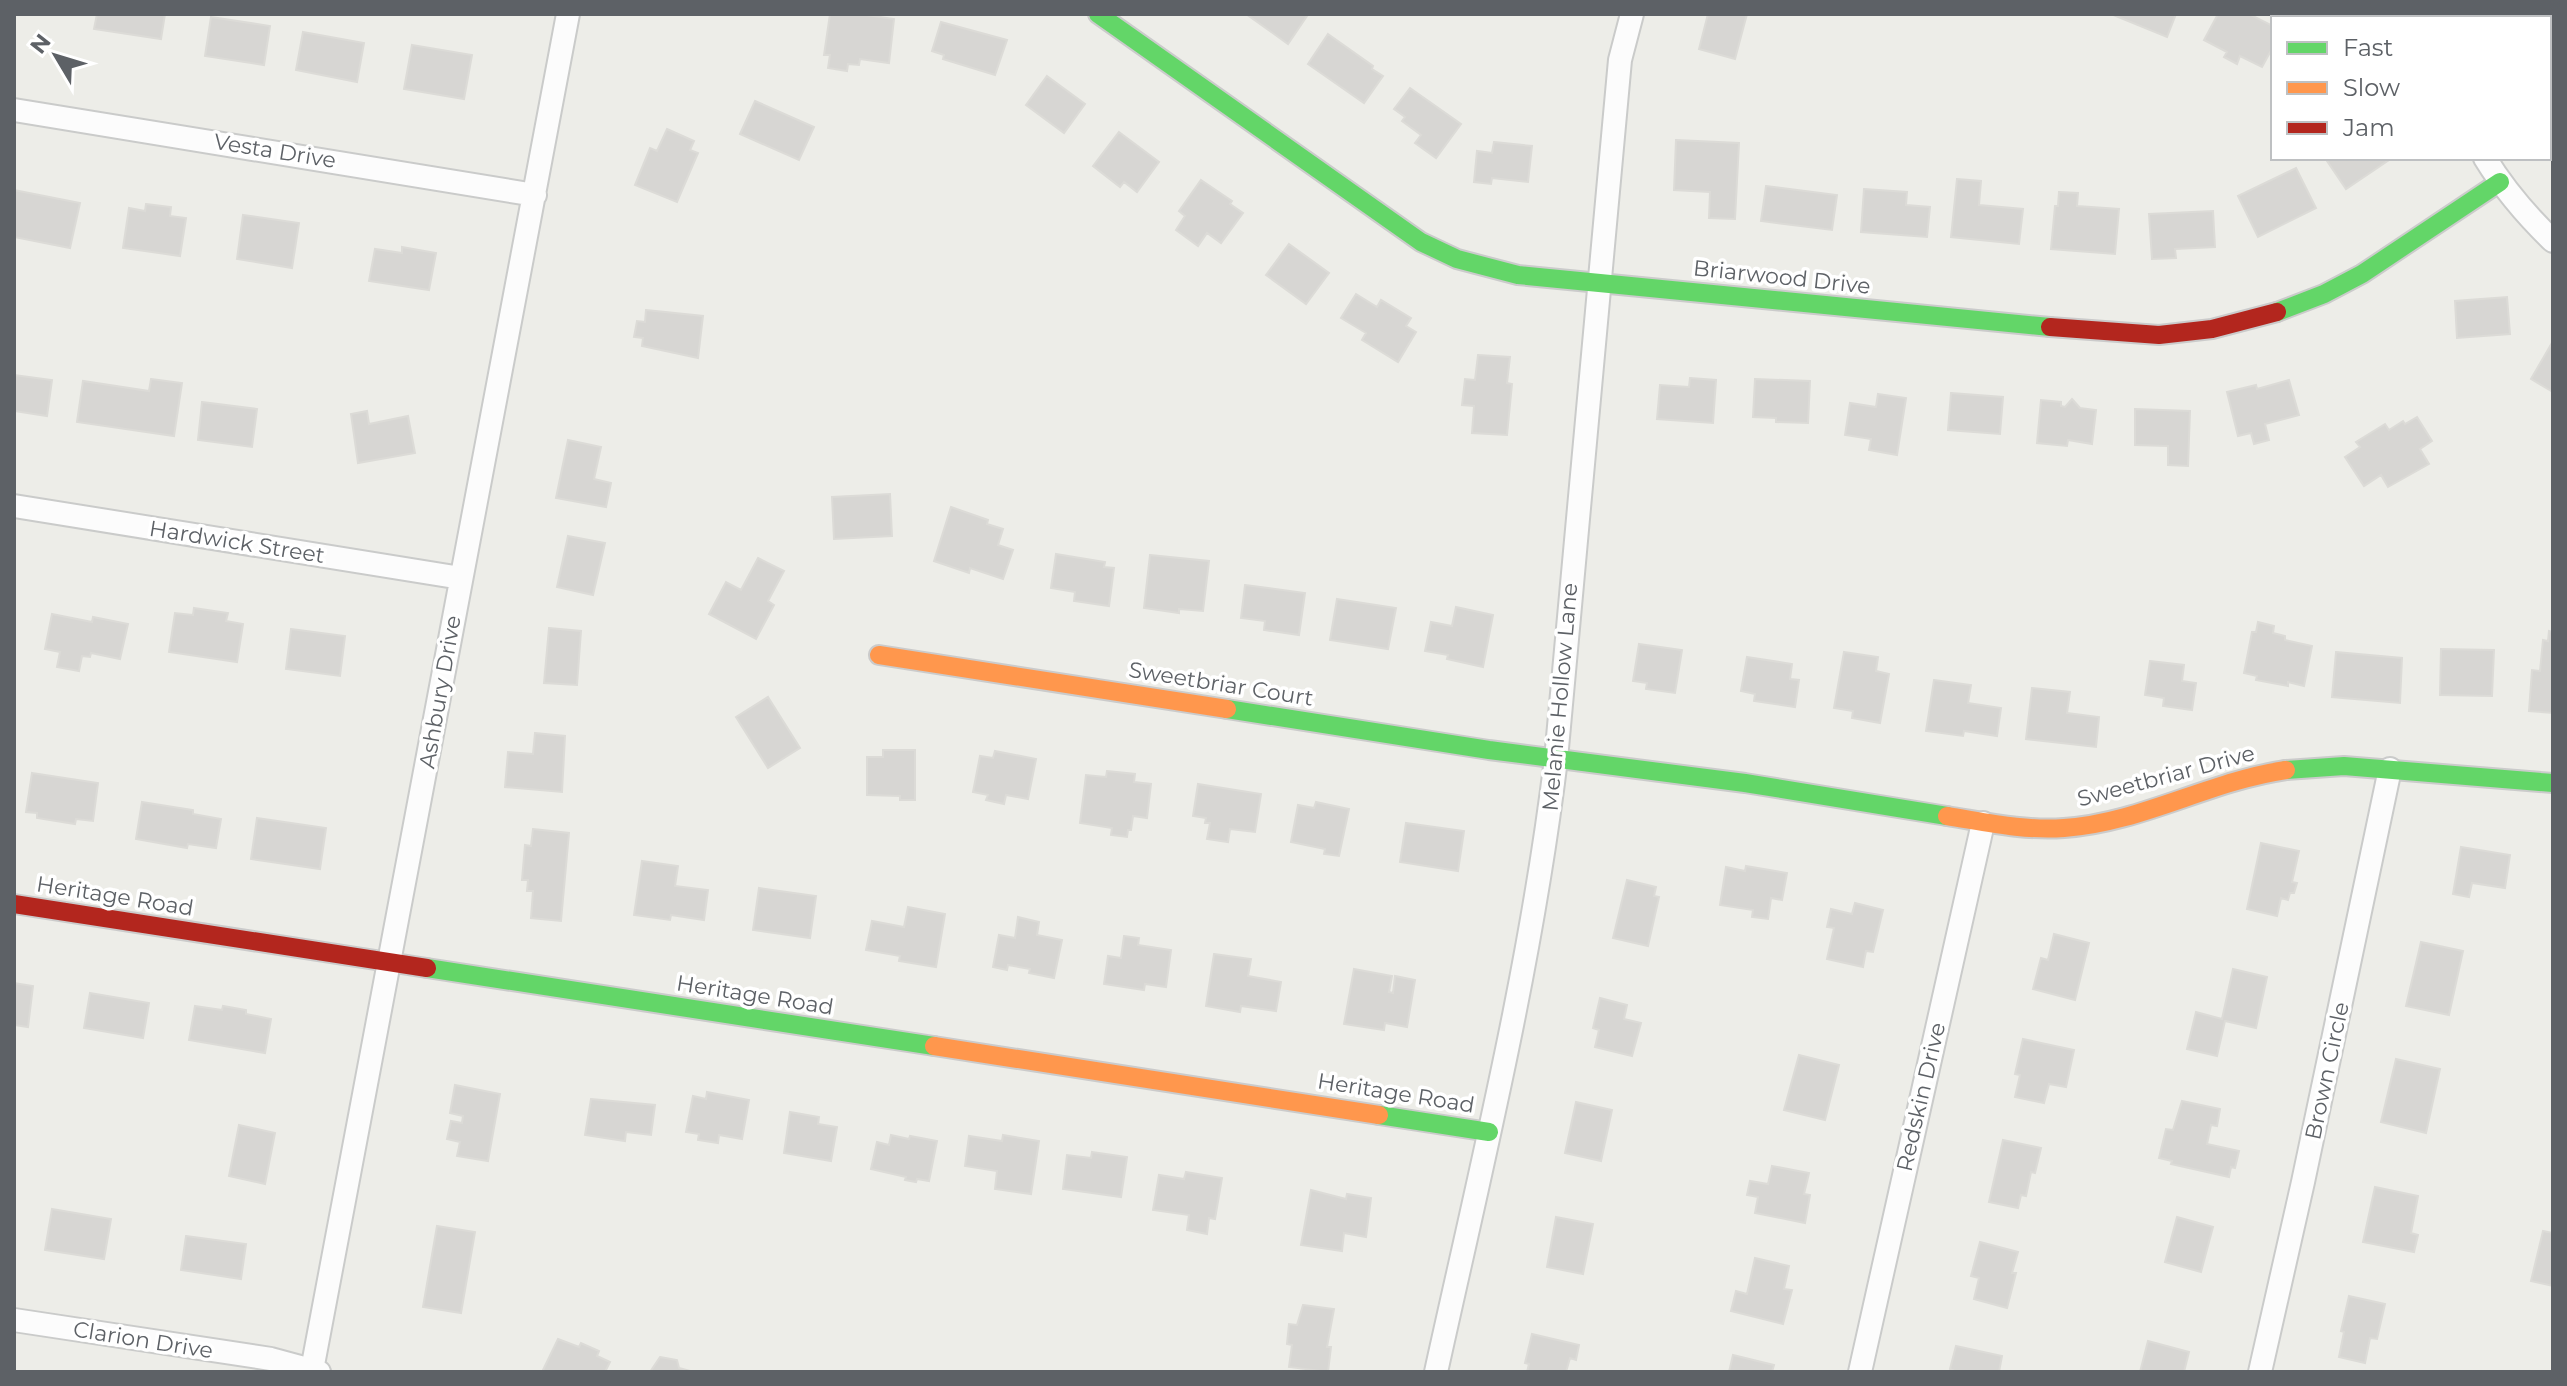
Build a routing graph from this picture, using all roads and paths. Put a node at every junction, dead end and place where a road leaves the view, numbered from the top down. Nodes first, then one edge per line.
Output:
1 (568, 14) edge
2 (1098, 14) edge
3 (1632, 14) edge
4 (14, 110) edge
5 (2486, 160) edge
6 (2500, 182) junction
7 (535, 195) junction
8 (2553, 241) edge
9 (1599, 283) junction
10 (14, 506) edge
11 (461, 578) junction
12 (879, 655) dead end
13 (1556, 759) junction
14 (2390, 769) junction
15 (2553, 783) edge
16 (1983, 823) junction
17 (14, 904) edge
18 (391, 963) junction
19 (1489, 1132) junction
20 (14, 1320) edge
21 (316, 1371) edge
22 (1436, 1372) edge
23 (1860, 1372) edge
24 (2260, 1372) edge

1 - 7 street, Ashbury Drive
2 - 9 street, Briarwood Drive
3 - 9 street, Melanie Hollow Lane
4 - 7 street, Vesta Drive
5 - 6 street
6 - 8 street
6 - 9 street, Briarwood Drive
7 - 11 street, Ashbury Drive
9 - 13 street, Melanie Hollow Lane
10 - 11 street, Hardwick Street
11 - 18 street, Ashbury Drive
12 - 13 street, Sweetbriar Court
13 - 16 street, Sweetbriar Drive
13 - 19 street, Melanie Hollow Lane
14 - 15 street, Sweetbriar Drive
14 - 16 street, Sweetbriar Drive
14 - 24 street, Brown Circle
16 - 23 street, Redskin Drive
17 - 18 street, Heritage Road
18 - 19 street, Heritage Road
18 - 21 street, Ashbury Drive
19 - 22 street, Melanie Hollow Lane
20 - 21 street, Clarion Drive

